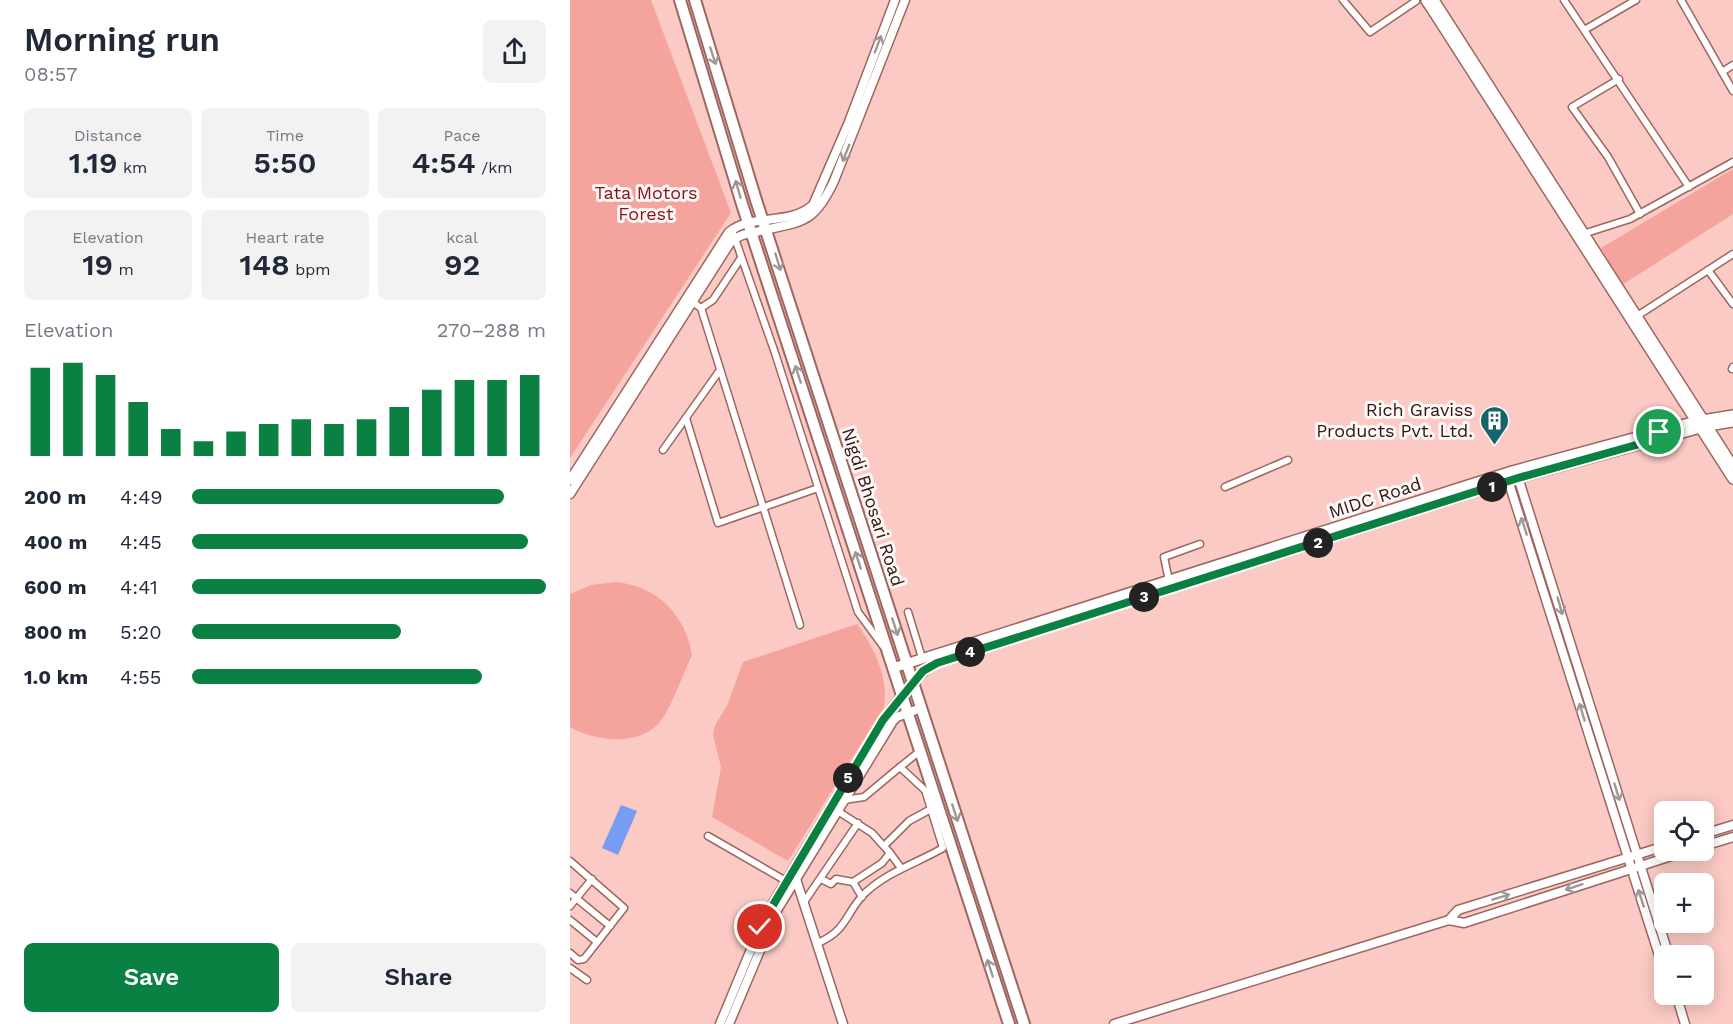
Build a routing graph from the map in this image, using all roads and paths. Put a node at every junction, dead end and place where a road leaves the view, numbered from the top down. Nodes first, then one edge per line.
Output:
1 (680, 0) edge
2 (695, 0) edge
3 (895, 0) edge
4 (905, 0) edge
5 (1343, 0) edge
6 (1564, 0) edge
7 (1636, 0) edge
8 (1681, 0) edge
9 (1430, 2) edge
10 (1586, 29) junction
11 (1733, 65) edge
12 (1722, 72) junction
13 (1619, 79) junction
14 (1733, 91) edge
15 (1733, 162) edge
16 (1689, 186) junction
17 (1640, 213) junction
18 (766, 225) junction
19 (750, 227) junction
20 (733, 234) junction
21 (1580, 234) junction
22 (1733, 254) edge
23 (741, 258) junction
24 (1708, 270) junction
25 (689, 300) junction
26 (1733, 304) edge
27 (701, 308) junction
28 (1634, 318) junction
29 (789, 348) junction
30 (775, 353) junction
31 (720, 370) junction
32 (616, 414) junction
33 (1733, 415) edge
34 (686, 418) junction
35 (1733, 422) edge
36 (1702, 424) junction
37 (663, 450) dead end
38 (1288, 460) dead end
39 (1733, 466) edge
40 (1512, 476) junction
41 (1733, 479) edge
42 (570, 480) edge
43 (1226, 487) dead end
44 (818, 488) junction
45 (570, 494) edge
46 (763, 507) junction
47 (1200, 544) dead end
48 (1221, 569) junction
49 (1169, 581) junction
50 (908, 612) dead end
51 (800, 625) dead end
52 (888, 652) junction
53 (922, 658) junction
54 (907, 664) junction
55 (893, 668) junction
56 (914, 686) junction
57 (902, 695) junction
58 (921, 708) junction
59 (907, 712) junction
60 (920, 751) junction
61 (900, 767) junction
62 (930, 794) junction
63 (844, 800) junction
64 (834, 809) junction
65 (931, 809) junction
66 (858, 823) junction
67 (1733, 825) edge
68 (1714, 831) edge
69 (708, 836) dead end
70 (1733, 837) edge
71 (1714, 843) edge
72 (884, 846) junction
73 (1654, 850) edge
74 (890, 853) junction
75 (1637, 855) junction
76 (1628, 858) junction
77 (570, 861) edge
78 (1655, 861) edge
79 (1636, 867) junction
80 (901, 868) junction
81 (793, 869) junction
82 (592, 879) junction
83 (821, 879) junction
84 (796, 880) junction
85 (786, 881) junction
86 (853, 882) junction
87 (570, 893) edge
88 (862, 897) junction
89 (576, 898) junction
90 (804, 902) junction
91 (570, 906) edge
92 (570, 920) edge
93 (1449, 920) junction
94 (610, 926) junction
95 (597, 942) junction
96 (818, 944) junction
97 (1657, 945) edge
98 (1665, 945) edge
99 (570, 953) edge
100 (570, 968) edge
101 (587, 980) dead end
102 (1679, 1005) edge
103 (720, 1024) edge
104 (729, 1024) edge
105 (843, 1024) edge
106 (1008, 1024) edge
107 (1024, 1024) edge
108 (1114, 1024) edge
109 (1685, 1024) edge

19 -> 1 main road, Nigdi Bhosari Road
2 -> 18 main road, Nigdi Bhosari Road
18 -> 3 street
4 -> 18 street
5 - 9 street
6 - 10 street
7 - 10 street
8 - 12 street
9 - 21 main road
10 - 13 street
11 - 12 street
12 - 14 street
13 - 16 street
13 - 17 street
15 - 16 street
16 - 17 street
17 - 21 street
18 - 19 street
18 -> 54 main road, Nigdi Bhosari Road
19 - 20 street
19 - 29 main road, Nigdi Bhosari Road
20 - 23 street
20 - 25 street
21 - 28 main road
22 - 24 street
23 - 27 street
23 - 30 street
24 - 26 street
24 - 28 street
25 - 27 street
25 - 32 street
27 - 31 street
28 - 36 main road
29 - 30 street
52 -> 29 main road, Nigdi Bhosari Road
30 - 44 street
31 - 34 street
31 - 46 street
32 - 42 street
32 - 45 street
33 - 36 main road
34 - 37 street
34 - 46 street
35 - 36 main road
36 - 39 main road
36 - 40 main road
36 - 41 main road
38 - 43 street
40 - 48 main road
40 -> 75 street
76 -> 40 street
44 - 46 street
44 - 52 street
46 - 51 street
47 - 49 street
48 - 49 main road
48 - 56 main road
49 - 53 main road
50 - 53 street
52 - 55 main road, Nigdi Bhosari Road
53 - 54 main road
54 - 55 main road
54 - 56 main road, Nigdi Bhosari Road
55 - 57 main road, Nigdi Bhosari Road
56 - 57 main road
56 - 58 main road, Nigdi Bhosari Road
57 - 59 main road, Nigdi Bhosari Road
57 - 64 street
58 - 59 street
58 -> 107 main road, Nigdi Bhosari Road
59 - 60 main road, Nigdi Bhosari Road
59 - 63 street
60 - 61 street
60 - 62 main road, Nigdi Bhosari Road
61 - 62 street
61 - 63 street
62 - 65 street
106 -> 62 main road, Nigdi Bhosari Road
63 - 64 street
64 - 66 street
64 - 81 street
64 - 84 street
65 - 72 street
65 - 80 street
66 - 72 street
66 - 83 street
67 - 68 street
69 - 85 street
70 - 71 street
72 - 74 street
73 - 75 street
74 - 80 street
74 - 86 street
75 - 76 street
75 - 79 street
76 - 79 street
93 -> 76 street
77 - 82 street
78 - 79 street
79 -> 93 street
97 -> 79 street
79 - 98 street
80 - 88 street
81 - 84 street
81 - 85 street
82 - 89 street
82 - 94 street
83 - 86 street
83 - 90 street
84 - 90 street
84 - 104 street
85 - 103 street
86 - 88 street
87 - 89 street
88 - 96 street
89 - 91 street
89 - 94 street
90 - 96 street
92 - 95 street
93 - 108 street
94 - 95 street
95 - 99 street
96 - 105 street
100 - 101 street
102 - 109 street

